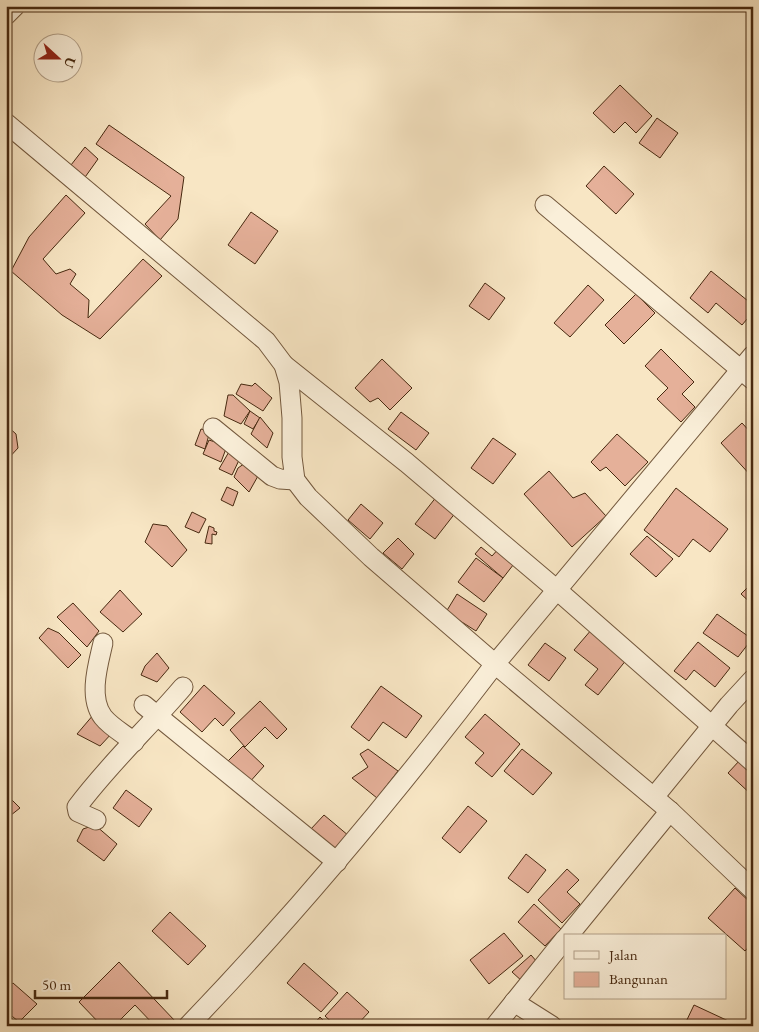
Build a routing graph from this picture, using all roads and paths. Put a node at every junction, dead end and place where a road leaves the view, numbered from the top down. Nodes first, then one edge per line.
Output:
1 (15, 6) edge
2 (6, 15) edge
3 (6, 123) edge
4 (545, 205) dead end
5 (284, 365) junction
6 (749, 368) edge
7 (213, 428) dead end
8 (295, 480) junction
9 (556, 590) junction
10 (103, 643) dead end
11 (495, 664) junction
12 (753, 679) edge
13 (184, 687) dead end
14 (151, 711) junction
15 (711, 726) junction
16 (134, 742) junction
17 (753, 762) edge
18 (654, 797) junction
19 (670, 811) junction
20 (96, 820) dead end
21 (337, 862) junction
22 (753, 890) edge
23 (570, 934) edge
24 (564, 940) edge
25 (514, 1002) junction
26 (188, 1026) edge
27 (495, 1026) edge
28 (552, 1026) edge

1 - 2 street
3 - 5 street
4 - 6 street
5 - 8 street
5 - 9 street
6 - 9 street
7 - 8 street
8 - 11 street
9 - 11 street
9 - 15 street
10 - 16 street
11 - 18 street
11 - 21 street
12 - 15 street
13 - 14 street
14 - 16 street
14 - 21 street
15 - 17 street
15 - 18 street
16 - 20 street
18 - 19 street
19 - 22 street
19 - 23 street
21 - 26 street
24 - 25 street
25 - 27 street
25 - 28 street

